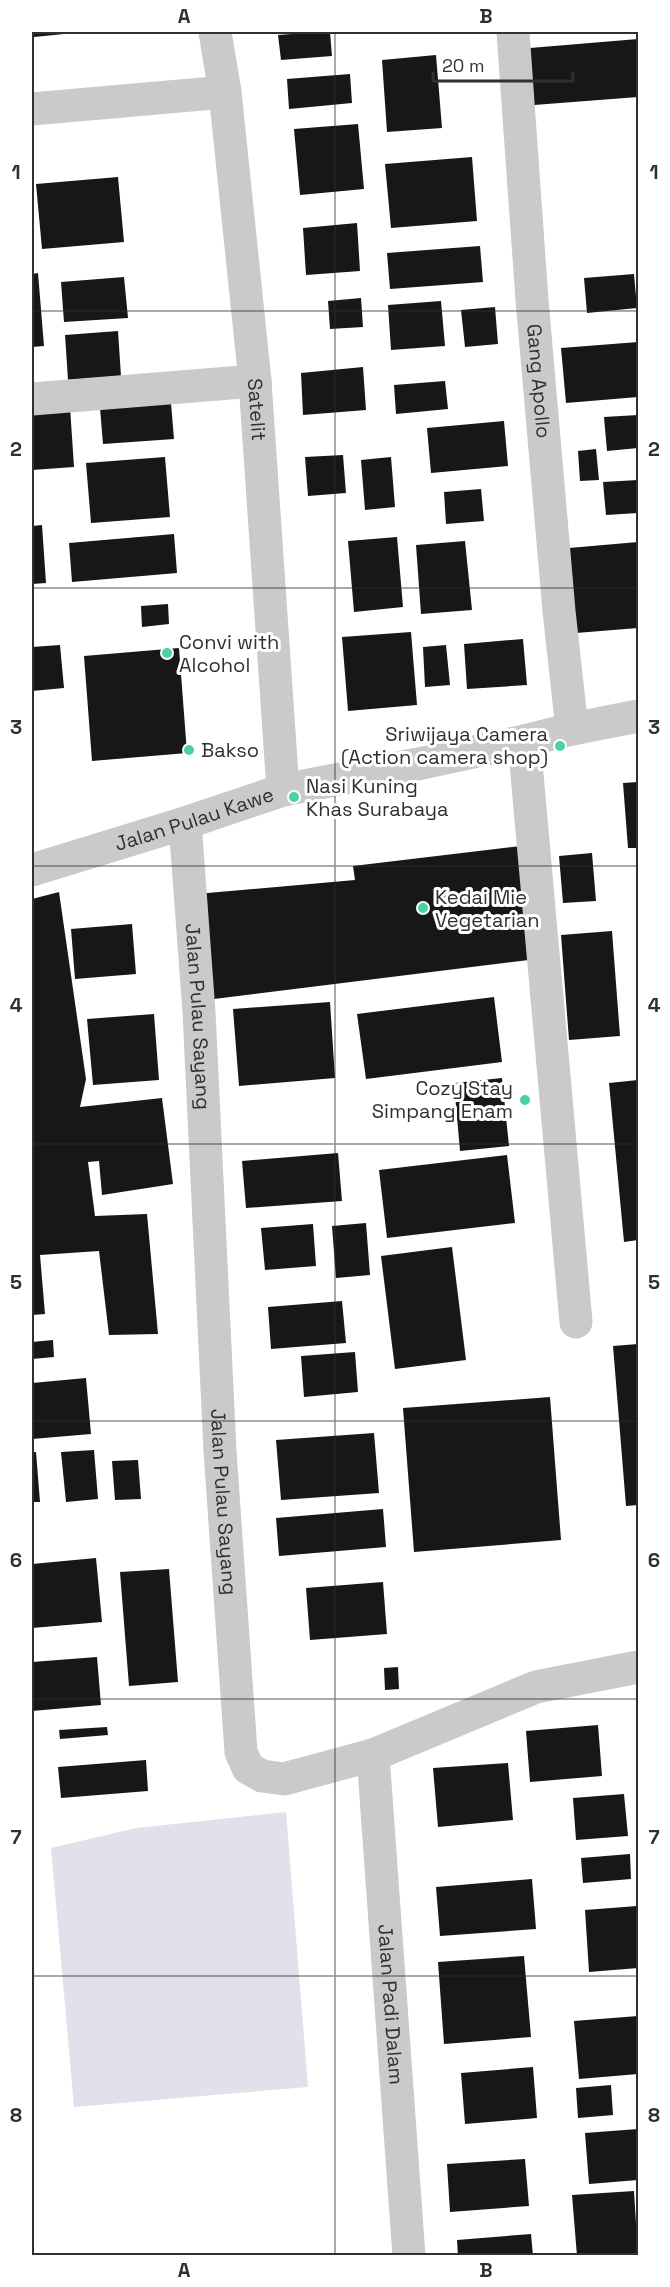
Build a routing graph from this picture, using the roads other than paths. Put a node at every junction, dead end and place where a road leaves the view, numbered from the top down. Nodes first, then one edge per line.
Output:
1 (215, 32) edge
2 (513, 32) edge
3 (225, 92) junction
4 (32, 109) edge
5 (255, 381) junction
6 (32, 399) edge
7 (639, 716) edge
8 (572, 729) junction
9 (524, 741) junction
10 (283, 790) junction
11 (185, 823) junction
12 (32, 870) edge
13 (576, 1322) dead end
14 (639, 1667) edge
15 (373, 1755) junction
16 (409, 2256) edge

1 - 3 street, Satelit
2 - 8 street, Gang Apollo
3 - 4 street
3 - 5 street, Satelit
5 - 6 street
5 - 10 street, Satelit
7 - 8 street, Jalan Pulau Kawe
8 - 9 street, Jalan Pulau Kawe
9 - 10 street, Jalan Pulau Kawe
9 - 13 street
10 - 11 street, Jalan Pulau Kawe
11 - 12 street, Jalan Pulau Kawe
11 - 15 street, Jalan Pulau Sayang
14 - 15 street, Jalan Pulau Sayang
15 - 16 street, Jalan Padi Dalam

